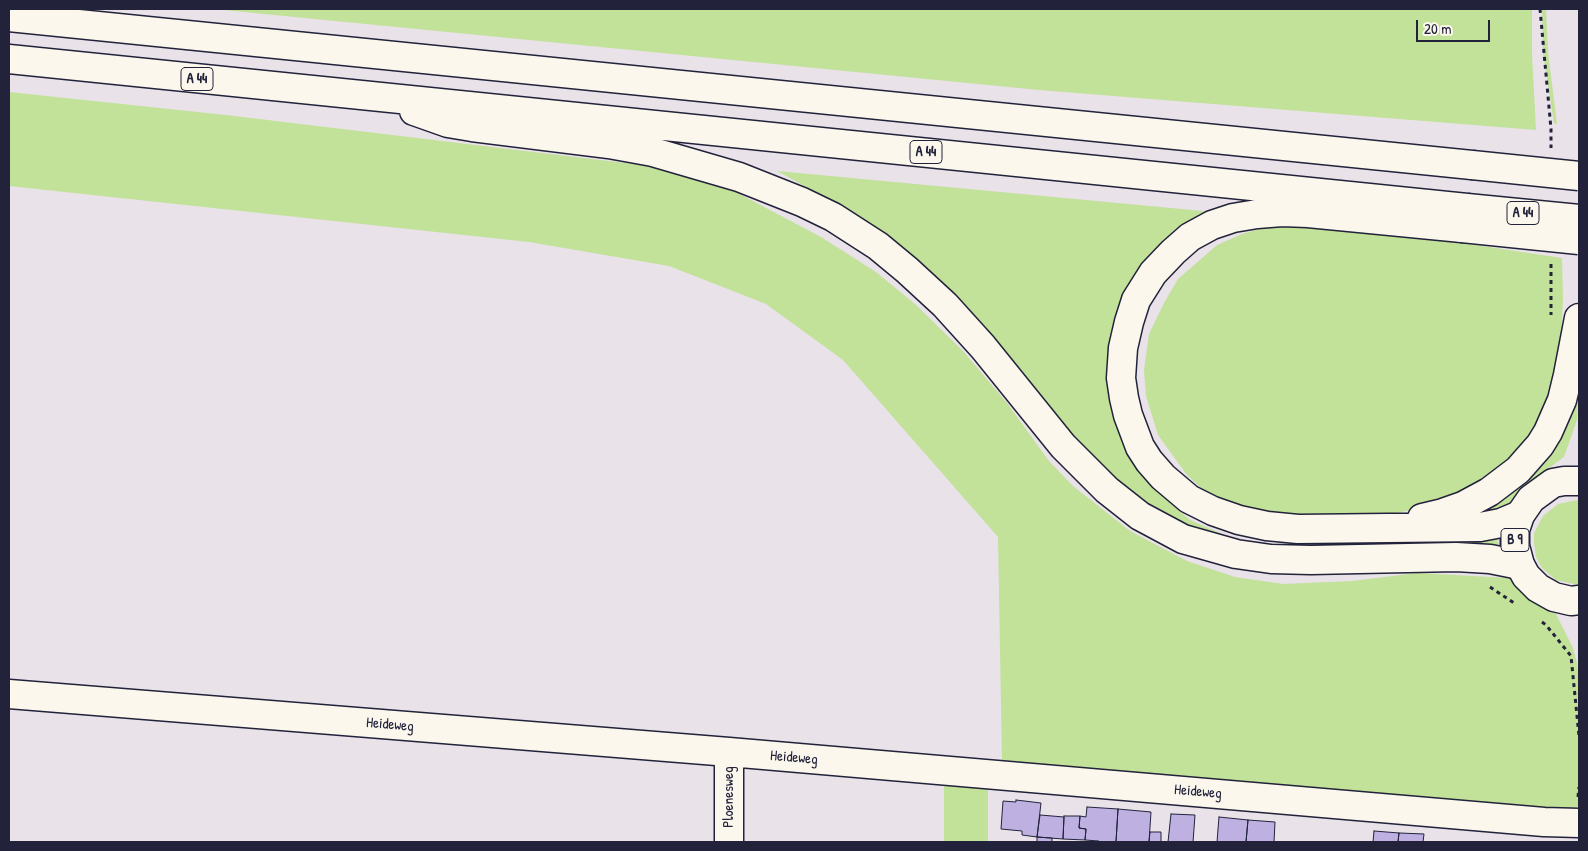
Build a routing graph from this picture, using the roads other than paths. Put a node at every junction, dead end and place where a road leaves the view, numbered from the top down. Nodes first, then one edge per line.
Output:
1 (9, 17) edge
2 (9, 59) edge
3 (386, 98) junction
4 (1579, 176) edge
5 (1464, 218) junction
6 (1579, 219) edge
7 (1579, 240) edge
8 (1579, 318) edge
9 (1579, 481) edge
10 (1520, 515) junction
11 (1344, 529) junction
12 (1520, 565) junction
13 (1579, 600) edge
14 (9, 694) edge
15 (729, 752) junction
16 (1579, 823) edge
17 (729, 842) edge

1 - 4 main road, bridge
2 - 3 main road, A 44
3 - 5 main road, A 44
3 - 12 main road
5 - 6 main road, A 44, bridge
5 - 7 main road, bridge
5 - 11 main road
8 - 11 main road
9 - 10 main road, B 9
10 - 11 main road
10 - 12 main road, B 9
12 - 13 main road, B 9
14 - 15 main road, Heideweg
15 - 16 main road, Heideweg
15 - 17 main road, Ploenesweg

